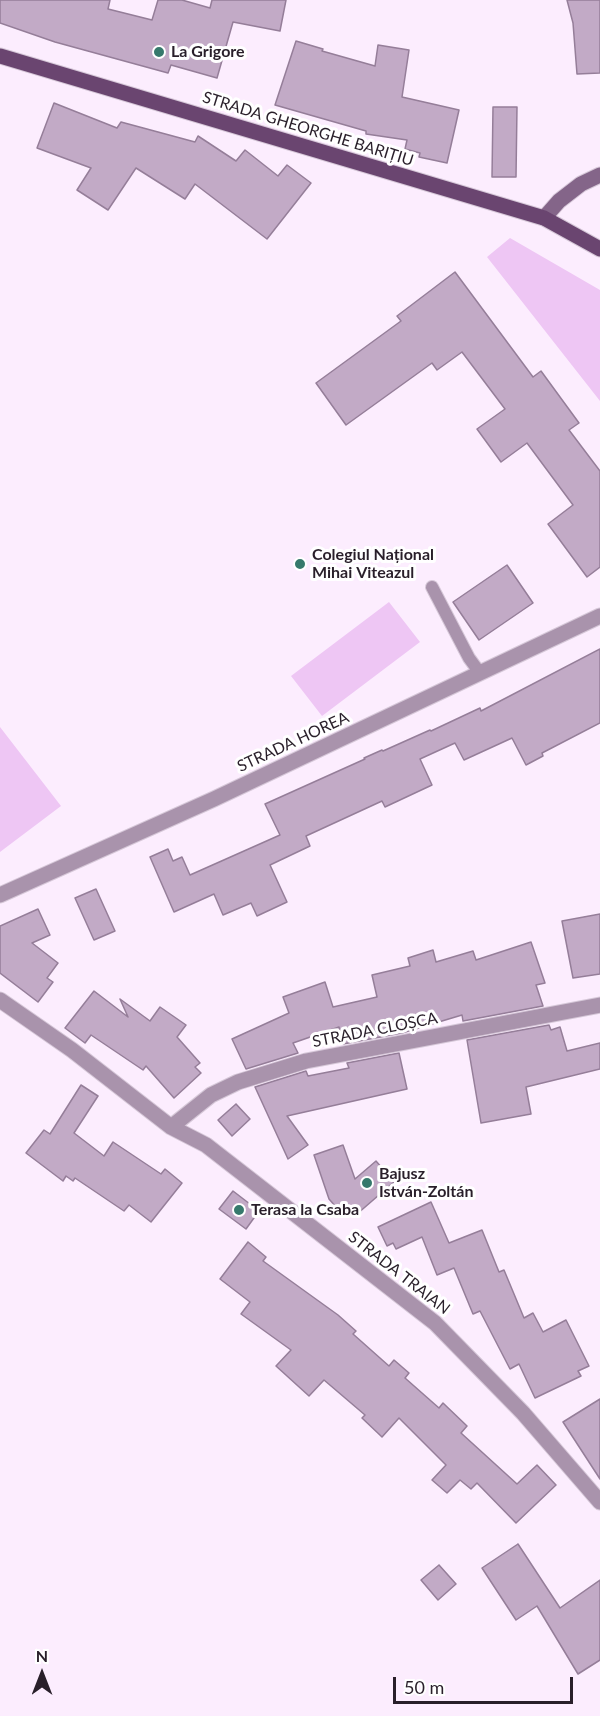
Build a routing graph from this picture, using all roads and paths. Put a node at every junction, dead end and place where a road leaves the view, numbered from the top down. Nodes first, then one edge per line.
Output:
1 (0, 56) edge
2 (600, 175) edge
3 (544, 218) junction
4 (600, 249) edge
5 (432, 587) dead end
6 (600, 616) edge
7 (480, 673) junction
8 (0, 895) edge
9 (0, 1000) edge
10 (600, 1005) edge
11 (171, 1127) junction
12 (600, 1502) edge

1 - 3 main road, STRADA GHEORGHE BARIȚIU
2 - 3 street
3 - 4 main road, STRADA GHEORGHE BARIȚIU
5 - 7 lane
6 - 7 street, STRADA HOREA
7 - 8 street, STRADA HOREA
9 - 11 street, STRADA TRAIAN
10 - 11 street, STRADA CLOȘCA
11 - 12 street, STRADA TRAIAN

